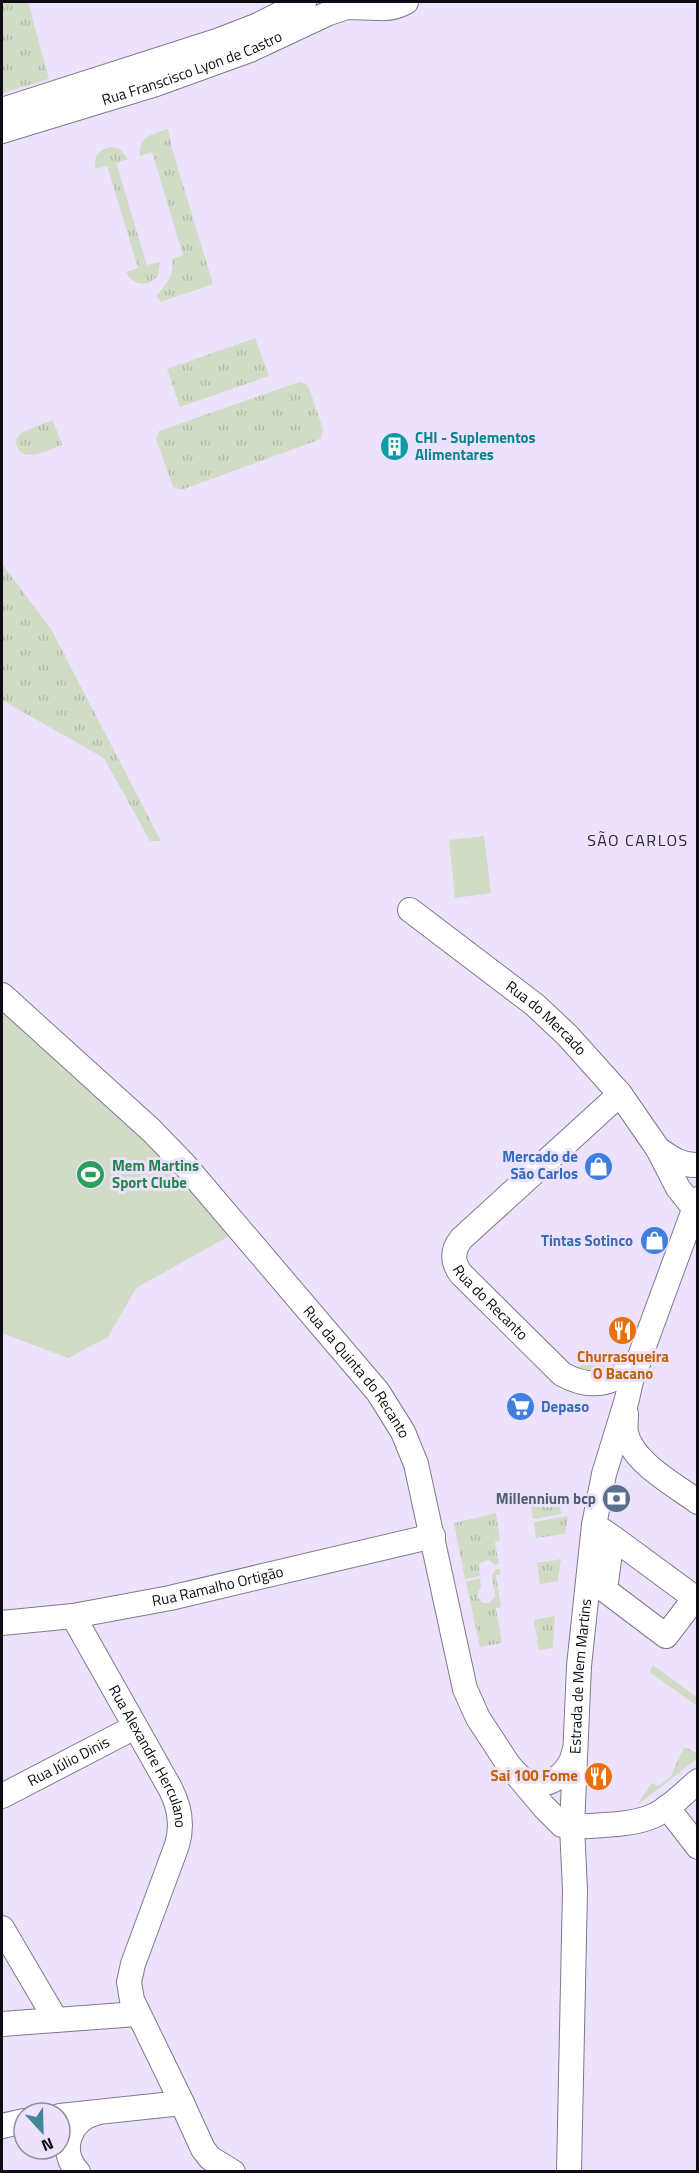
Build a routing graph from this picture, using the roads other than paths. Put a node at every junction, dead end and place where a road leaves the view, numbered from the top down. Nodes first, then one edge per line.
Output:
1 (304, 2) edge
2 (406, 2) edge
3 (371, 5) edge
4 (2, 110) edge
5 (2, 131) edge
6 (410, 910) dead end
7 (2, 995) edge
8 (620, 1094) junction
9 (658, 1149) junction
10 (698, 1165) edge
11 (696, 1203) edge
12 (639, 1361) junction
13 (627, 1399) junction
14 (640, 1459) junction
15 (604, 1474) junction
16 (698, 1502) edge
17 (433, 1536) junction
18 (73, 1616) junction
19 (2, 1623) edge
20 (135, 1727) junction
21 (574, 1750) junction
22 (508, 1764) junction
23 (698, 1781) edge
24 (2, 1796) edge
25 (667, 1807) junction
26 (572, 1827) junction
27 (698, 1847) edge
28 (2, 1928) edge
29 (137, 2014) junction
30 (56, 2020) junction
31 (2, 2024) edge
32 (182, 2103) junction
33 (99, 2112) junction
34 (72, 2115) edge
35 (65, 2161) edge
36 (78, 2172) edge
37 (233, 2172) edge
38 (569, 2172) edge

1 - 4 street, Rua Franscisco Lyon de Castro
2 - 3 street, Rua Franscisco Lyon de Castro
3 - 5 street, Rua Franscisco Lyon de Castro
6 - 8 street, Rua do Mercado
7 - 17 street, Rua da Quinta do Recanto
8 - 9 street, Rua do Mercado
8 - 12 street, Rua do Recanto
9 - 10 street, Rua do Mercado
9 - 11 street, Rua do Mercado
11 - 12 street, Estrada de Mem Martins
12 - 13 street, Estrada de Mem Martins
13 - 14 street
13 - 15 street, Estrada de Mem Martins
14 - 15 street
14 - 16 street
15 - 21 street, Estrada de Mem Martins
17 - 18 street, Rua Ramalho Ortigão
17 - 22 street, Rua da Quinta do Recanto
18 - 19 street, Rua Ramalho Ortigão
18 - 20 street, Rua Alexandre Herculano
20 - 24 street, Rua Júlio Dinis
20 - 29 street, Rua Alexandre Herculano
21 - 22 street
21 - 26 street, Estrada de Mem Martins
22 - 26 street, Rua da Quinta do Recanto
23 - 25 street
25 - 26 street
25 - 27 street
26 - 38 street, Estrada de Mem Martins
28 - 30 street
29 - 30 street
29 - 32 street, Rua Alexandre Herculano
30 - 31 street
32 - 33 street
32 - 37 street, Rua Alexandre Herculano
33 - 34 street
33 - 36 street
35 - 36 street

